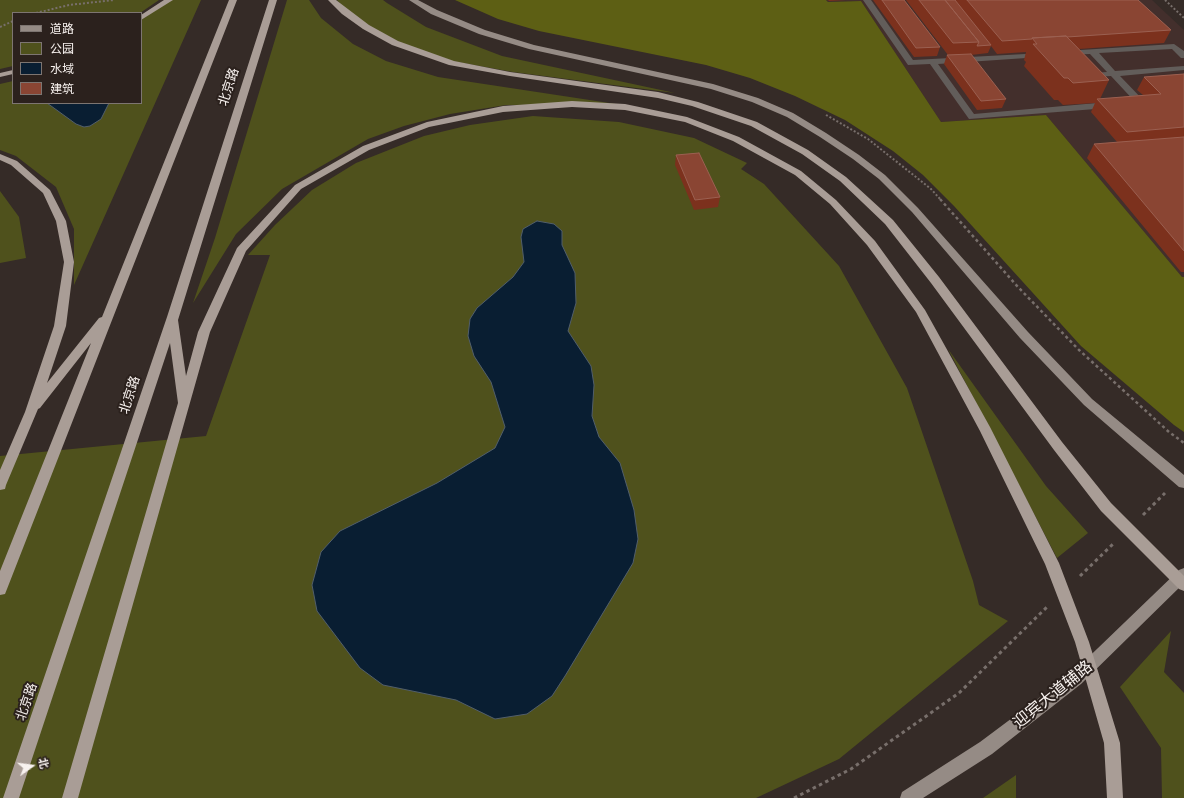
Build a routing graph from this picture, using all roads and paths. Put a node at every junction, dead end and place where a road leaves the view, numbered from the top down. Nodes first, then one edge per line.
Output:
1 (114, 0) edge
2 (169, 0) edge
3 (233, 0) edge
4 (273, 0) edge
5 (332, 0) edge
6 (413, 0) edge
7 (867, 0) edge
8 (1165, 0) edge
9 (40, 12) edge
10 (142, 17) edge
11 (1184, 18) edge
12 (12, 21) edge
13 (0, 27) edge
14 (1092, 51) junction
15 (1184, 56) edge
16 (932, 61) junction
17 (1184, 68) edge
18 (12, 72) edge
19 (1114, 74) junction
20 (0, 75) edge
21 (1097, 75) edge
22 (0, 157) edge
23 (112, 309) junction
24 (173, 317) junction
25 (184, 405) junction
26 (30, 412) junction
27 (1182, 481) edge
28 (0, 485) edge
29 (1140, 518) dead end
30 (1118, 539) dead end
31 (1184, 574) edge
32 (1078, 578) dead end
33 (1184, 585) edge
34 (0, 589) edge
35 (1050, 605) dead end
36 (11, 798) edge
37 (70, 798) edge
38 (794, 798) edge
39 (908, 798) edge
40 (1115, 798) edge

1 - 9 path
2 - 10 highway
3 - 23 highway, 北京路
4 - 24 highway, 北京路
5 - 33 highway
6 - 27 main road
7 - 16 lane
8 - 11 path
12 - 13 path
14 - 15 lane
14 - 16 lane
14 - 19 lane
16 - 19 lane
17 - 19 lane
18 - 20 highway
19 - 21 lane
22 - 26 highway
23 - 26 highway
23 - 34 highway, 北京路
24 - 25 highway
24 - 36 highway, 北京路
25 - 37 highway
25 - 40 highway
26 - 28 highway
27 - 29 path
30 - 32 path
31 - 39 main road, 迎宾大道辅路
35 - 38 path

